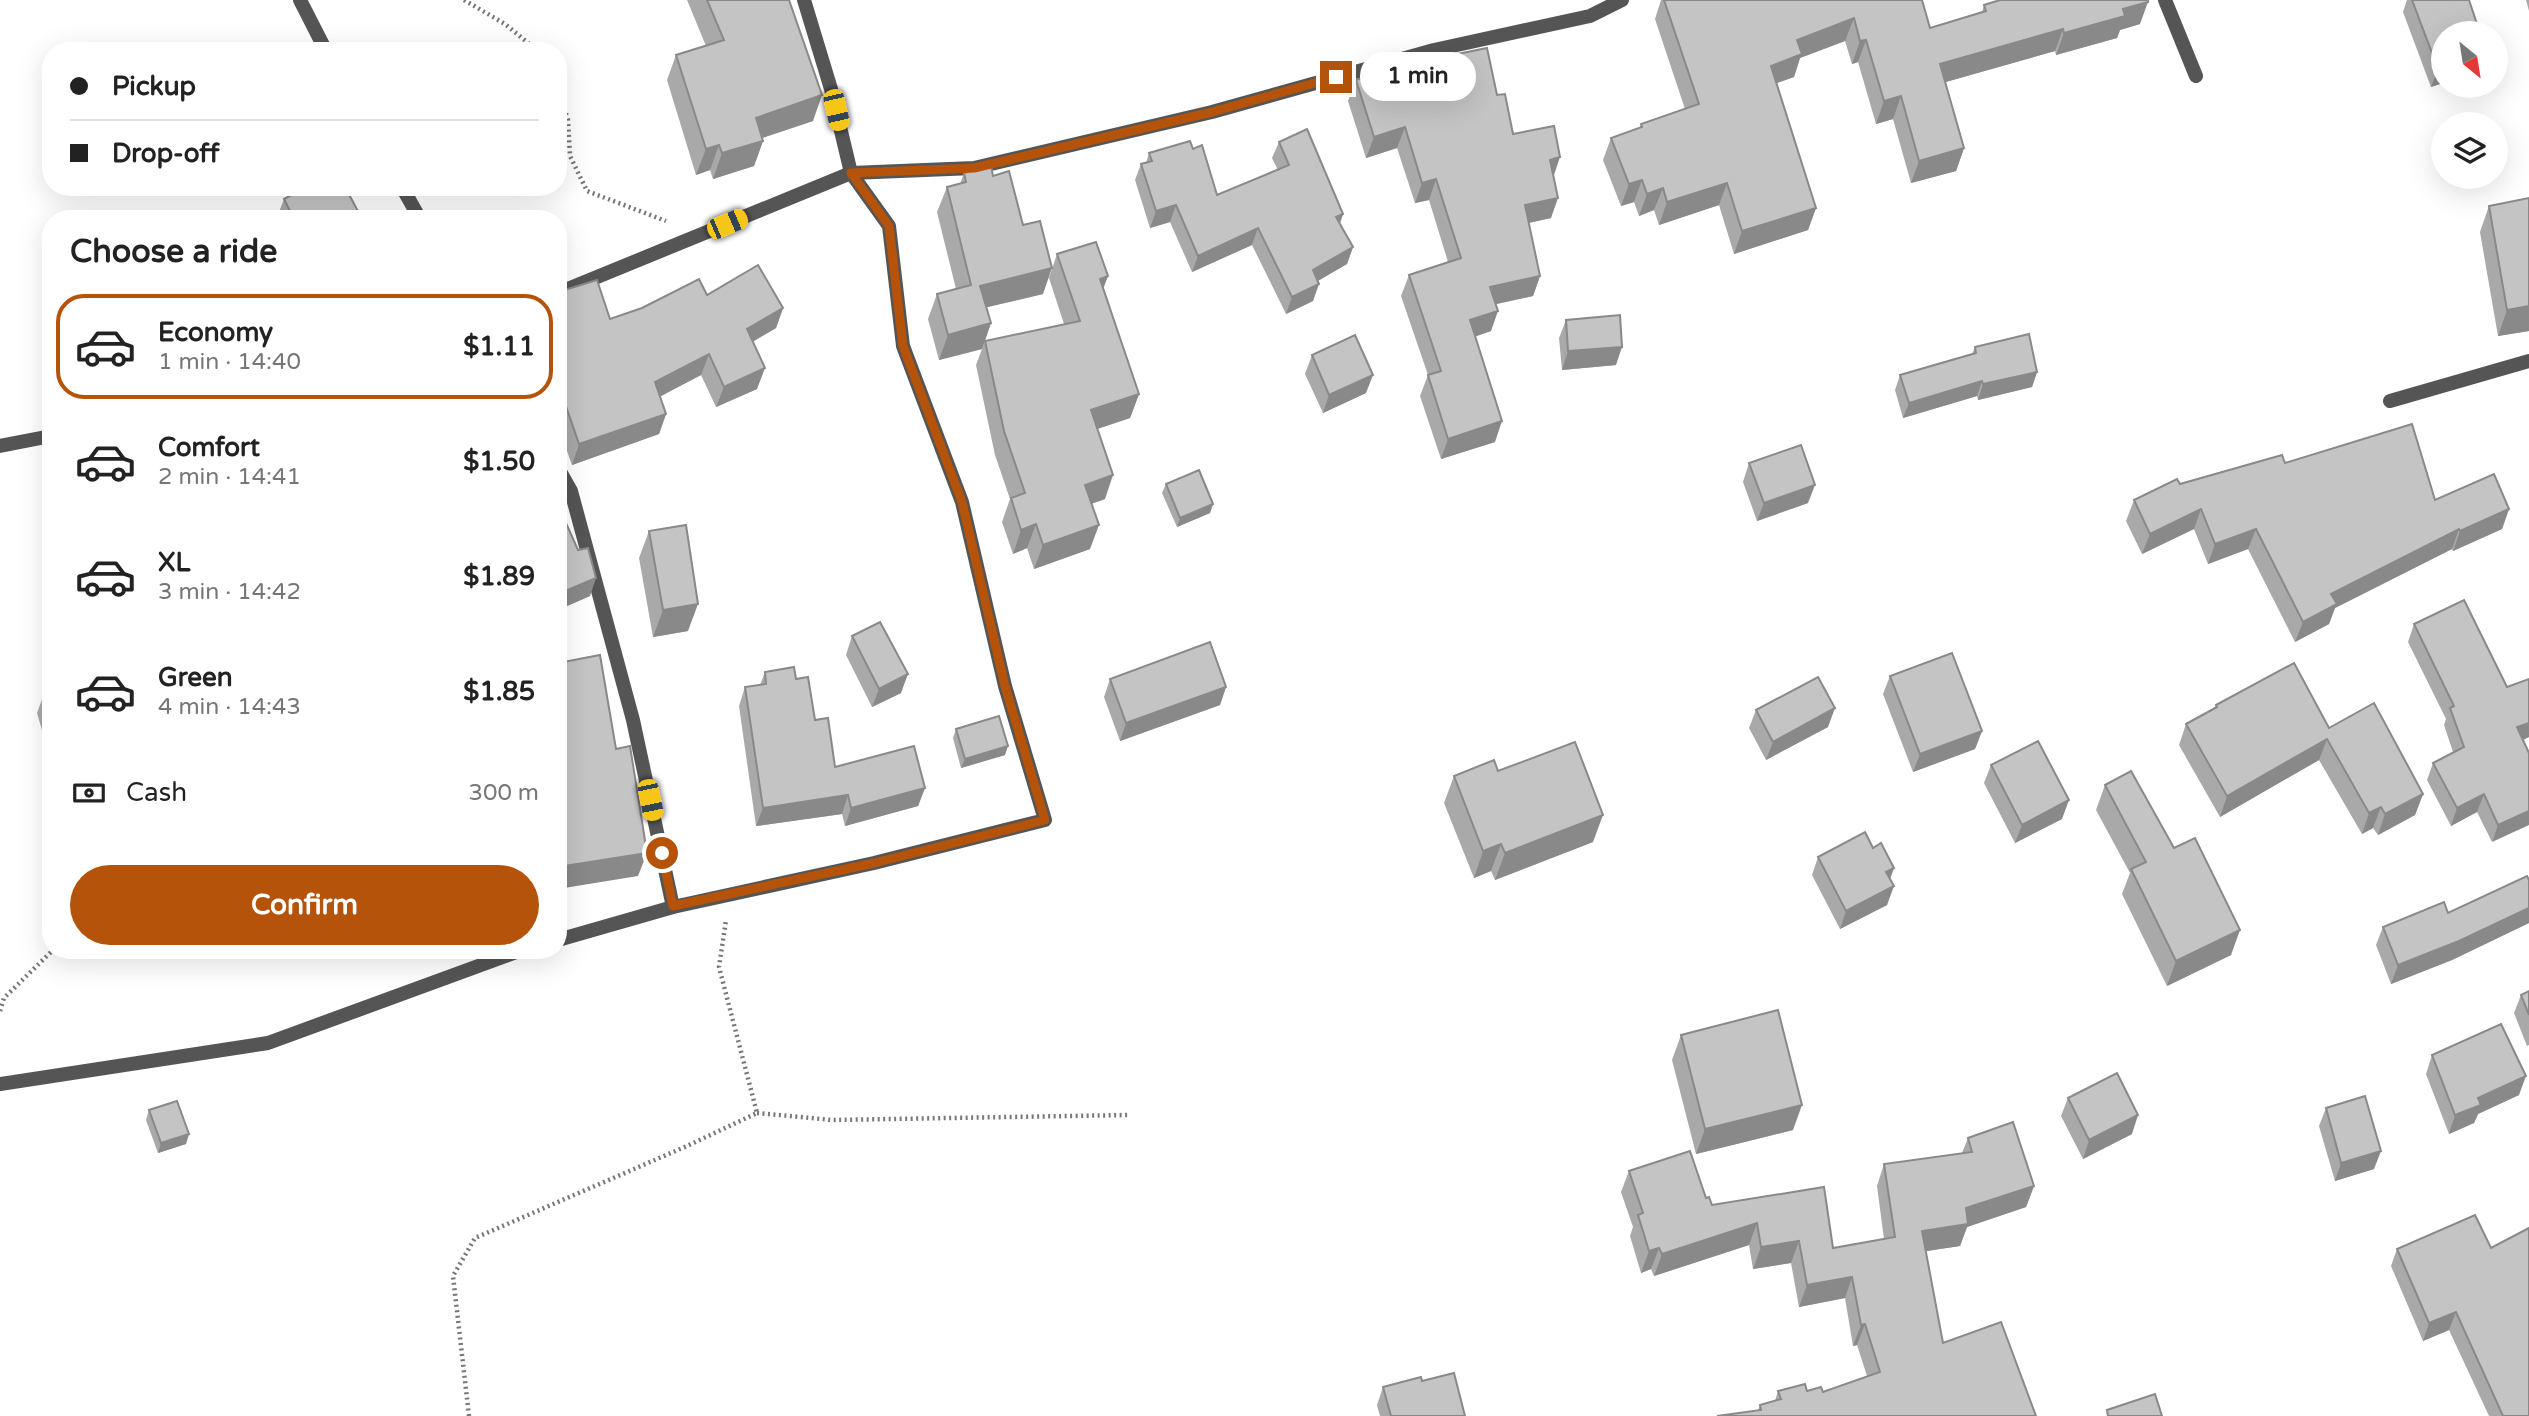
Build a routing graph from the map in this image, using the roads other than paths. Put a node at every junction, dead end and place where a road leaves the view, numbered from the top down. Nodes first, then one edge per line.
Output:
1 (300, 0) edge
2 (804, 0) edge
3 (1622, 0) edge
4 (2165, 0) edge
5 (321, 42) edge
6 (2196, 76) dead end
7 (851, 173) junction
8 (567, 289) edge
9 (2529, 361) edge
10 (2390, 401) dead end
11 (42, 438) edge
12 (0, 446) edge
13 (567, 484) edge
14 (673, 906) junction
15 (567, 937) edge
16 (497, 959) edge
17 (0, 1084) edge

1 - 5 street
2 - 7 street
3 - 7 street
4 - 6 street
7 - 8 street
7 - 14 street
9 - 10 street
11 - 12 street
13 - 14 street
14 - 15 street
16 - 17 street

